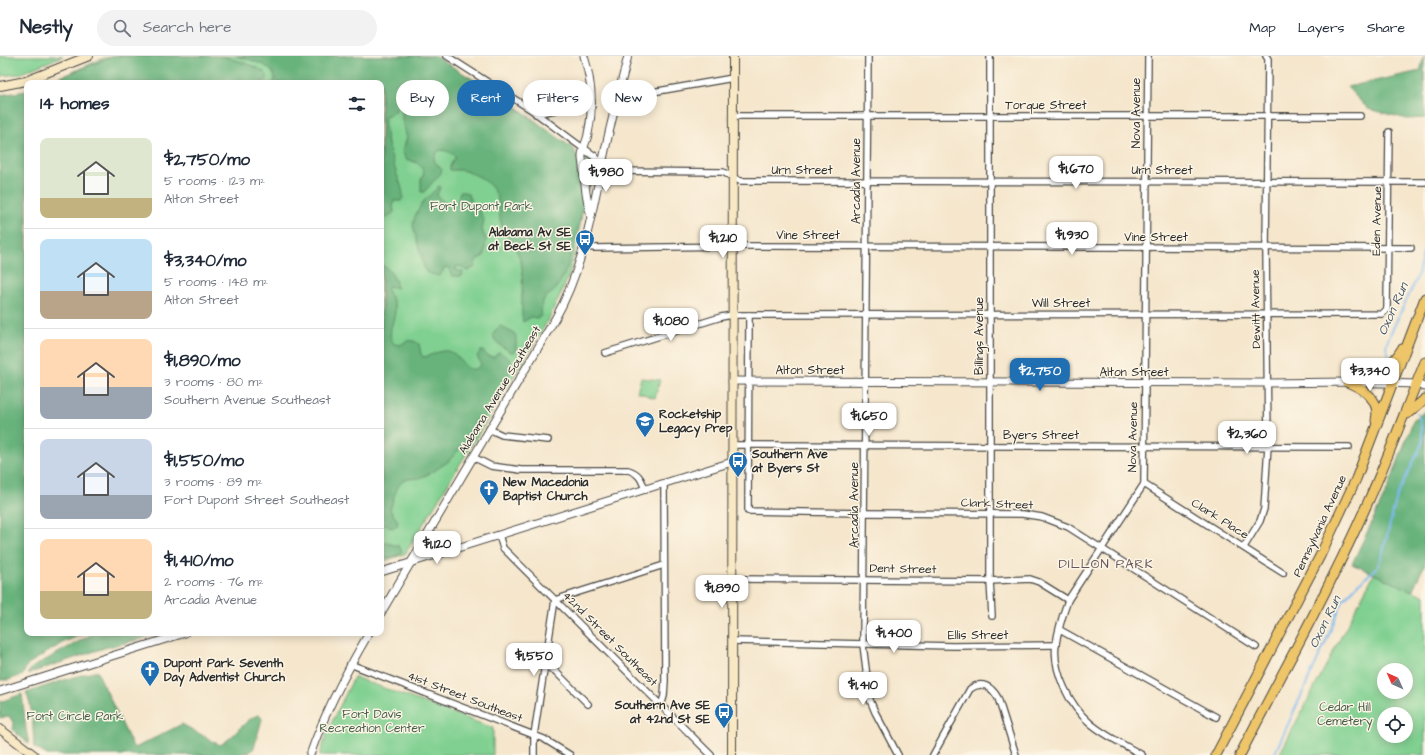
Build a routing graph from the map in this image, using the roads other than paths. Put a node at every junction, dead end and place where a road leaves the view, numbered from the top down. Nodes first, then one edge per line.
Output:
1 (89, 56) edge
2 (447, 56) edge
3 (584, 56) edge
4 (628, 56) edge
5 (733, 56) edge
6 (868, 56) edge
7 (990, 56) edge
8 (1148, 56) edge
9 (1266, 56) edge
10 (733, 78) junction
11 (29, 80) edge
12 (590, 80) edge
13 (622, 80) edge
14 (24, 81) edge
15 (0, 86) edge
16 (657, 91) edge
17 (523, 106) edge
18 (539, 116) edge
19 (590, 116) edge
20 (614, 116) edge
21 (733, 116) junction
22 (868, 116) junction
23 (990, 116) junction
24 (1147, 116) junction
25 (1267, 116) junction
26 (1360, 116) dead end
27 (1389, 132) dead end
28 (584, 149) junction
29 (602, 165) junction
30 (733, 177) junction
31 (867, 181) junction
32 (990, 181) junction
33 (1147, 181) junction
34 (1266, 182) junction
35 (1388, 182) junction
36 (1425, 182) edge
37 (591, 216) junction
38 (583, 246) junction
39 (733, 246) junction
40 (867, 246) junction
41 (990, 247) junction
42 (1146, 248) junction
43 (1266, 248) junction
44 (1387, 248) junction
45 (1411, 248) dead end
46 (1425, 297) edge
47 (1387, 310) joint
48 (749, 314) junction
49 (866, 314) junction
50 (990, 314) junction
51 (1146, 314) junction
52 (732, 315) junction
53 (1267, 315) junction
54 (605, 353) dead end
55 (1425, 362) edge
56 (732, 381) junction
57 (748, 381) junction
58 (866, 382) junction
59 (990, 382) junction
60 (1347, 382) junction
61 (1145, 383) junction
62 (1268, 383) junction
63 (1393, 384) junction
64 (1421, 386) edge
65 (1425, 399) edge
66 (1404, 416) junction
67 (489, 429) junction
68 (548, 440) dead end
69 (1371, 442) junction
70 (732, 445) junction
71 (748, 445) junction
72 (865, 445) junction
73 (990, 446) junction
74 (1144, 446) junction
75 (1268, 446) junction
76 (1349, 447) dead end
77 (473, 457) junction
78 (732, 462) junction
79 (664, 484) junction
80 (1144, 484) junction
81 (645, 490) junction
82 (864, 513) junction
83 (990, 513) junction
84 (499, 535) junction
85 (1244, 547) junction
86 (1102, 549) junction
87 (410, 564) junction
88 (664, 565) junction
89 (384, 571) edge
90 (1284, 573) dead end
91 (732, 579) junction
92 (864, 579) junction
93 (990, 581) junction
94 (555, 600) junction
95 (1068, 600) junction
96 (384, 607) edge
97 (992, 616) dead end
98 (1060, 630) junction
99 (175, 636) edge
100 (367, 636) edge
101 (732, 641) junction
102 (864, 645) junction
103 (1056, 645) junction
104 (1256, 646) dead end
105 (350, 664) junction
106 (545, 666) junction
107 (0, 691) edge
108 (588, 704) dead end
109 (660, 706) junction
110 (1216, 717) dead end
111 (0, 729) edge
112 (534, 735) junction
113 (34, 755) edge
114 (310, 755) edge
115 (534, 755) edge
116 (570, 755) edge
117 (711, 755) edge
118 (732, 755) edge
119 (898, 755) edge
120 (933, 755) edge
121 (1016, 755) edge
122 (1142, 755) edge
123 (1216, 755) edge
124 (1240, 755) edge

1 - 11 main road
2 - 17 street
3 - 12 street
4 - 13 street, Alabama Avenue Southeast
5 - 10 main road
6 - 22 street, Arcadia Avenue
7 - 23 street, Billings Avenue
8 - 24 street, Nova Avenue
9 - 25 street, Dewitt Avenue
10 - 16 street
10 - 21 main road
14 - 15 main road
18 - 28 street
19 - 28 street
20 - 29 street, Alabama Avenue Southeast
21 - 22 street, Torque Street
21 - 30 main road
22 - 23 street, Torque Street
22 - 31 street, Arcadia Avenue
23 - 24 street, Torque Street
23 - 32 street, Billings Avenue
24 - 25 street, Torque Street
24 - 33 street, Nova Avenue
25 - 26 street, Torque Street
25 - 34 street, Dewitt Avenue
27 - 35 street, Eden Avenue
28 - 29 street
28 - 37 street
29 - 30 street, Urn Street
29 - 37 street, Alabama Avenue Southeast
30 - 31 street, Urn Street
30 - 39 main road
31 - 32 street, Urn Street
31 - 40 street, Arcadia Avenue
32 - 33 street, Urn Street
32 - 41 street, Billings Avenue
33 - 34 street, Urn Street
33 - 42 street, Nova Avenue
34 - 35 street, Urn Street
34 - 43 street, Dewitt Avenue
35 - 36 street, Urn Street
35 - 44 street, Eden Avenue
37 - 38 street, Alabama Avenue Southeast
38 - 39 street, Vine Street
38 - 67 street, Alabama Avenue Southeast
39 - 40 street, Vine Street
39 - 52 main road
40 - 41 street, Vine Street
40 - 49 street, Arcadia Avenue
41 - 42 street, Vine Street
41 - 50 street, Billings Avenue
42 - 43 street, Vine Street
42 - 51 street, Nova Avenue
43 - 44 street, Vine Street
43 - 53 street, Dewitt Avenue
44 - 45 street, Vine Street
44 - 47 street, Eden Avenue
46 - 60 highway
46 - 63 highway, Pennsylvania Avenue
47 - 53 street, Will Street
48 - 49 street, Will Street
48 - 52 street, Will Street
48 - 57 street
49 - 50 street, Will Street
49 - 58 street, Arcadia Avenue
50 - 51 street, Will Street
50 - 59 street, Billings Avenue
51 - 53 street, Will Street
51 - 61 street, Nova Avenue
52 - 54 street, Will Street
52 - 56 main road
53 - 62 street, Dewitt Avenue
55 - 64 highway
56 - 57 street, Alton Street
56 - 70 main road
57 - 58 street, Alton Street
57 - 71 street
58 - 59 street, Alton Street
58 - 72 street, Arcadia Avenue
59 - 61 street, Alton Street
59 - 73 street, Billings Avenue
60 - 62 street, Alton Street
60 - 63 street, Alton Street
60 - 69 highway
61 - 62 street, Alton Street
61 - 74 street, Nova Avenue
62 - 75 street, Dewitt Avenue
63 - 64 street, Alton Street
63 - 69 highway, Pennsylvania Avenue
64 - 66 highway
65 - 66 highway
66 - 124 highway
67 - 68 street
67 - 77 street, Alabama Avenue Southeast
69 - 123 highway, Pennsylvania Avenue
70 - 71 street, Byers Street
70 - 78 main road
71 - 72 street, Byers Street
71 - 82 street, Clark Street
72 - 73 street, Byers Street
72 - 82 street, Arcadia Avenue
73 - 74 street, Byers Street
73 - 83 street, Billings Avenue
74 - 75 street, Byers Street
74 - 80 street, Nova Avenue
75 - 76 street, Byers Street
75 - 85 street, Dewitt Avenue
77 - 81 street
77 - 87 street, Alabama Avenue Southeast
78 - 79 street
78 - 91 main road
79 - 81 street
79 - 88 street
80 - 85 street, Clark Place
80 - 86 street, Nova Avenue
81 - 84 street
82 - 83 street, Clark Street
82 - 92 street, Arcadia Avenue
83 - 86 street, Clark Street
83 - 93 street, Billings Avenue
84 - 87 street
84 - 94 street, 42nd Street Southeast
85 - 90 street, Clark Place
86 - 95 street, Nova Avenue
86 - 104 street, Clark Street
87 - 89 street
87 - 96 street, Alabama Avenue Southeast
88 - 94 street
88 - 109 street
91 - 92 street, Dent Street
91 - 101 main road
92 - 93 street, Dent Street
92 - 102 street, Arcadia Avenue
93 - 95 street, Dent Street
93 - 97 street, Billings Avenue
94 - 106 street
94 - 109 street, 42nd Street Southeast
95 - 98 street, Nova Avenue
98 - 103 street, Nova Avenue
98 - 110 street
99 - 107 street
100 - 105 street
101 - 102 street, Ellis Street
101 - 118 main road
102 - 103 street, Ellis Street
102 - 119 street, Arcadia Avenue
103 - 122 street, Nova Avenue
105 - 112 street, 41st Street Southeast
105 - 114 street
106 - 108 street
106 - 112 street
109 - 117 street, 42nd Street Southeast
111 - 113 main road
112 - 115 street
112 - 116 street, 41st Street Southeast
120 - 121 street

